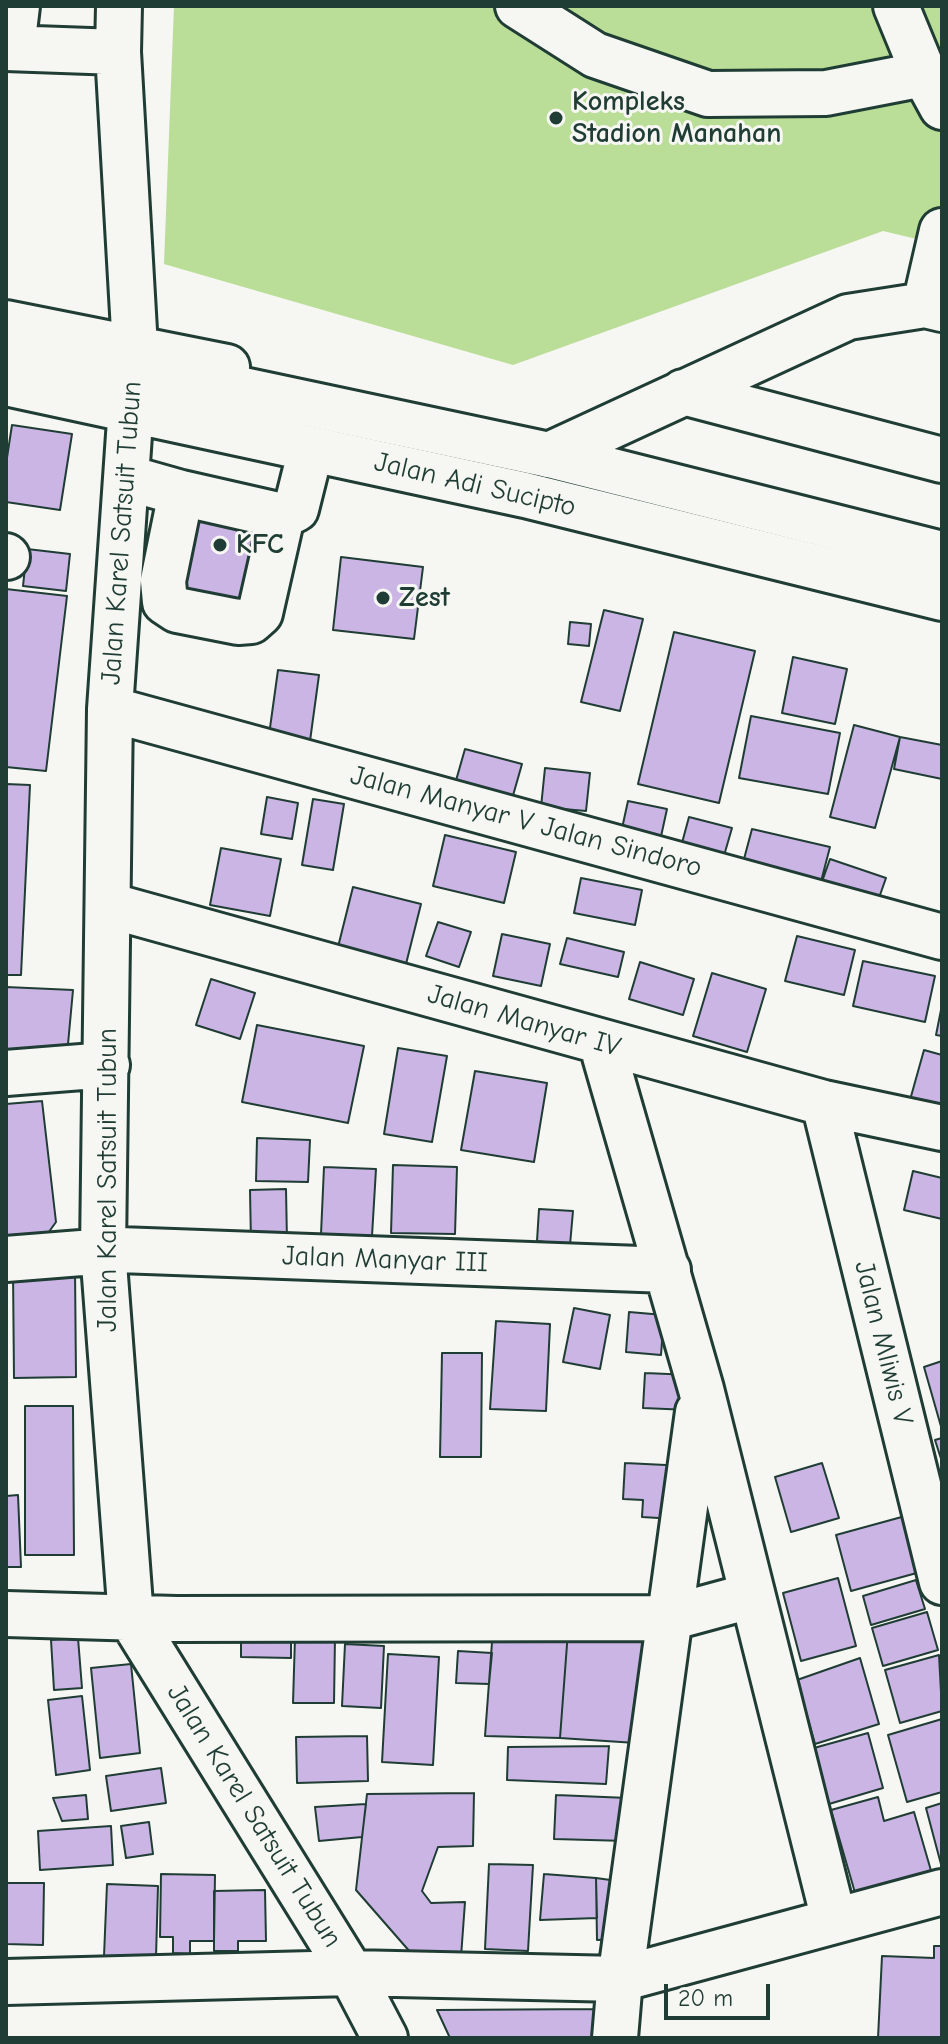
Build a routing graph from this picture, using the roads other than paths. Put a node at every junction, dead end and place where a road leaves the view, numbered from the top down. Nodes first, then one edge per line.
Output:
1 (17, 6) edge
2 (119, 6) edge
3 (518, 6) edge
4 (896, 6) edge
5 (9, 48) edge
6 (118, 52) junction
7 (933, 90) edge
8 (942, 231) edge
9 (934, 307) edge
10 (6, 323) edge
11 (6, 352) edge
12 (133, 378) junction
13 (6, 383) edge
14 (683, 392) junction
15 (311, 449) junction
16 (942, 460) edge
17 (460, 469) junction
18 (558, 470) junction
19 (128, 478) junction
20 (181, 493) junction
21 (289, 512) junction
22 (942, 533) edge
23 (796, 550) junction
24 (942, 554) edge
25 (942, 575) edge
26 (942, 598) edge
27 (282, 616) dead end
28 (110, 709) junction
29 (108, 905) junction
30 (942, 937) edge
31 (605, 1056) dead end
32 (107, 1065) junction
33 (6, 1073) edge
34 (824, 1103) junction
35 (942, 1128) edge
36 (103, 1250) junction
37 (6, 1259) edge
38 (668, 1270) junction
39 (701, 1389) junction
40 (942, 1582) edge
41 (750, 1596) junction
42 (6, 1614) edge
43 (131, 1618) junction
44 (669, 1618) junction
45 (942, 1892) edge
46 (834, 1920) junction
47 (351, 1973) junction
48 (620, 1976) junction
49 (6, 1982) edge
50 (385, 2038) edge
51 (615, 2038) edge

1 - 5 street
2 - 6 street, Jalan Karel Satsuit Tubun
3 - 7 street
4 - 7 street
5 - 6 street
6 - 12 street, Jalan Karel Satsuit Tubun
8 - 9 street
9 - 14 street
10 - 12 street, Jalan Adi Sucipto
11 - 12 street, Jalan Adi Sucipto
12 - 13 street, Jalan Adi Sucipto
12 - 15 street, Jalan Adi Sucipto
12 - 17 street, Jalan Adi Sucipto
12 - 18 street, Jalan Adi Sucipto
12 - 19 street, Jalan Karel Satsuit Tubun
14 - 16 street
14 - 18 street
15 - 17 street, Jalan Adi Sucipto
15 - 21 street
17 - 18 street, Jalan Adi Sucipto
18 - 22 street, Jalan Adi Sucipto
18 - 23 street, Jalan Adi Sucipto
18 - 24 street, Jalan Adi Sucipto
19 - 20 street
19 - 28 street, Jalan Karel Satsuit Tubun
20 - 21 street
20 - 21 street
21 - 27 street
23 - 25 street, Jalan Adi Sucipto
23 - 26 street, Jalan Adi Sucipto
28 - 29 street, Jalan Karel Satsuit Tubun
28 - 30 street, Jalan Manyar V Jalan Sindoro
29 - 32 street, Jalan Karel Satsuit Tubun
29 - 34 street, Jalan Manyar IV
31 - 38 street
32 - 33 street
32 - 36 street, Jalan Karel Satsuit Tubun
34 - 35 street, Jalan Manyar IV
34 - 40 street, Jalan Mliwis V
36 - 37 street, Jalan Manyar III
36 - 38 street, Jalan Manyar III
36 - 43 street, Jalan Karel Satsuit Tubun
38 - 39 street
39 - 41 street
39 - 44 street
41 - 44 street
41 - 46 street
42 - 43 street
43 - 44 street
43 - 47 street, Jalan Karel Satsuit Tubun
44 - 48 street
45 - 46 street
46 - 48 street
47 - 48 street
47 - 49 street
47 - 50 street, Jalan Karel Satsuit Tubun
48 - 51 street

